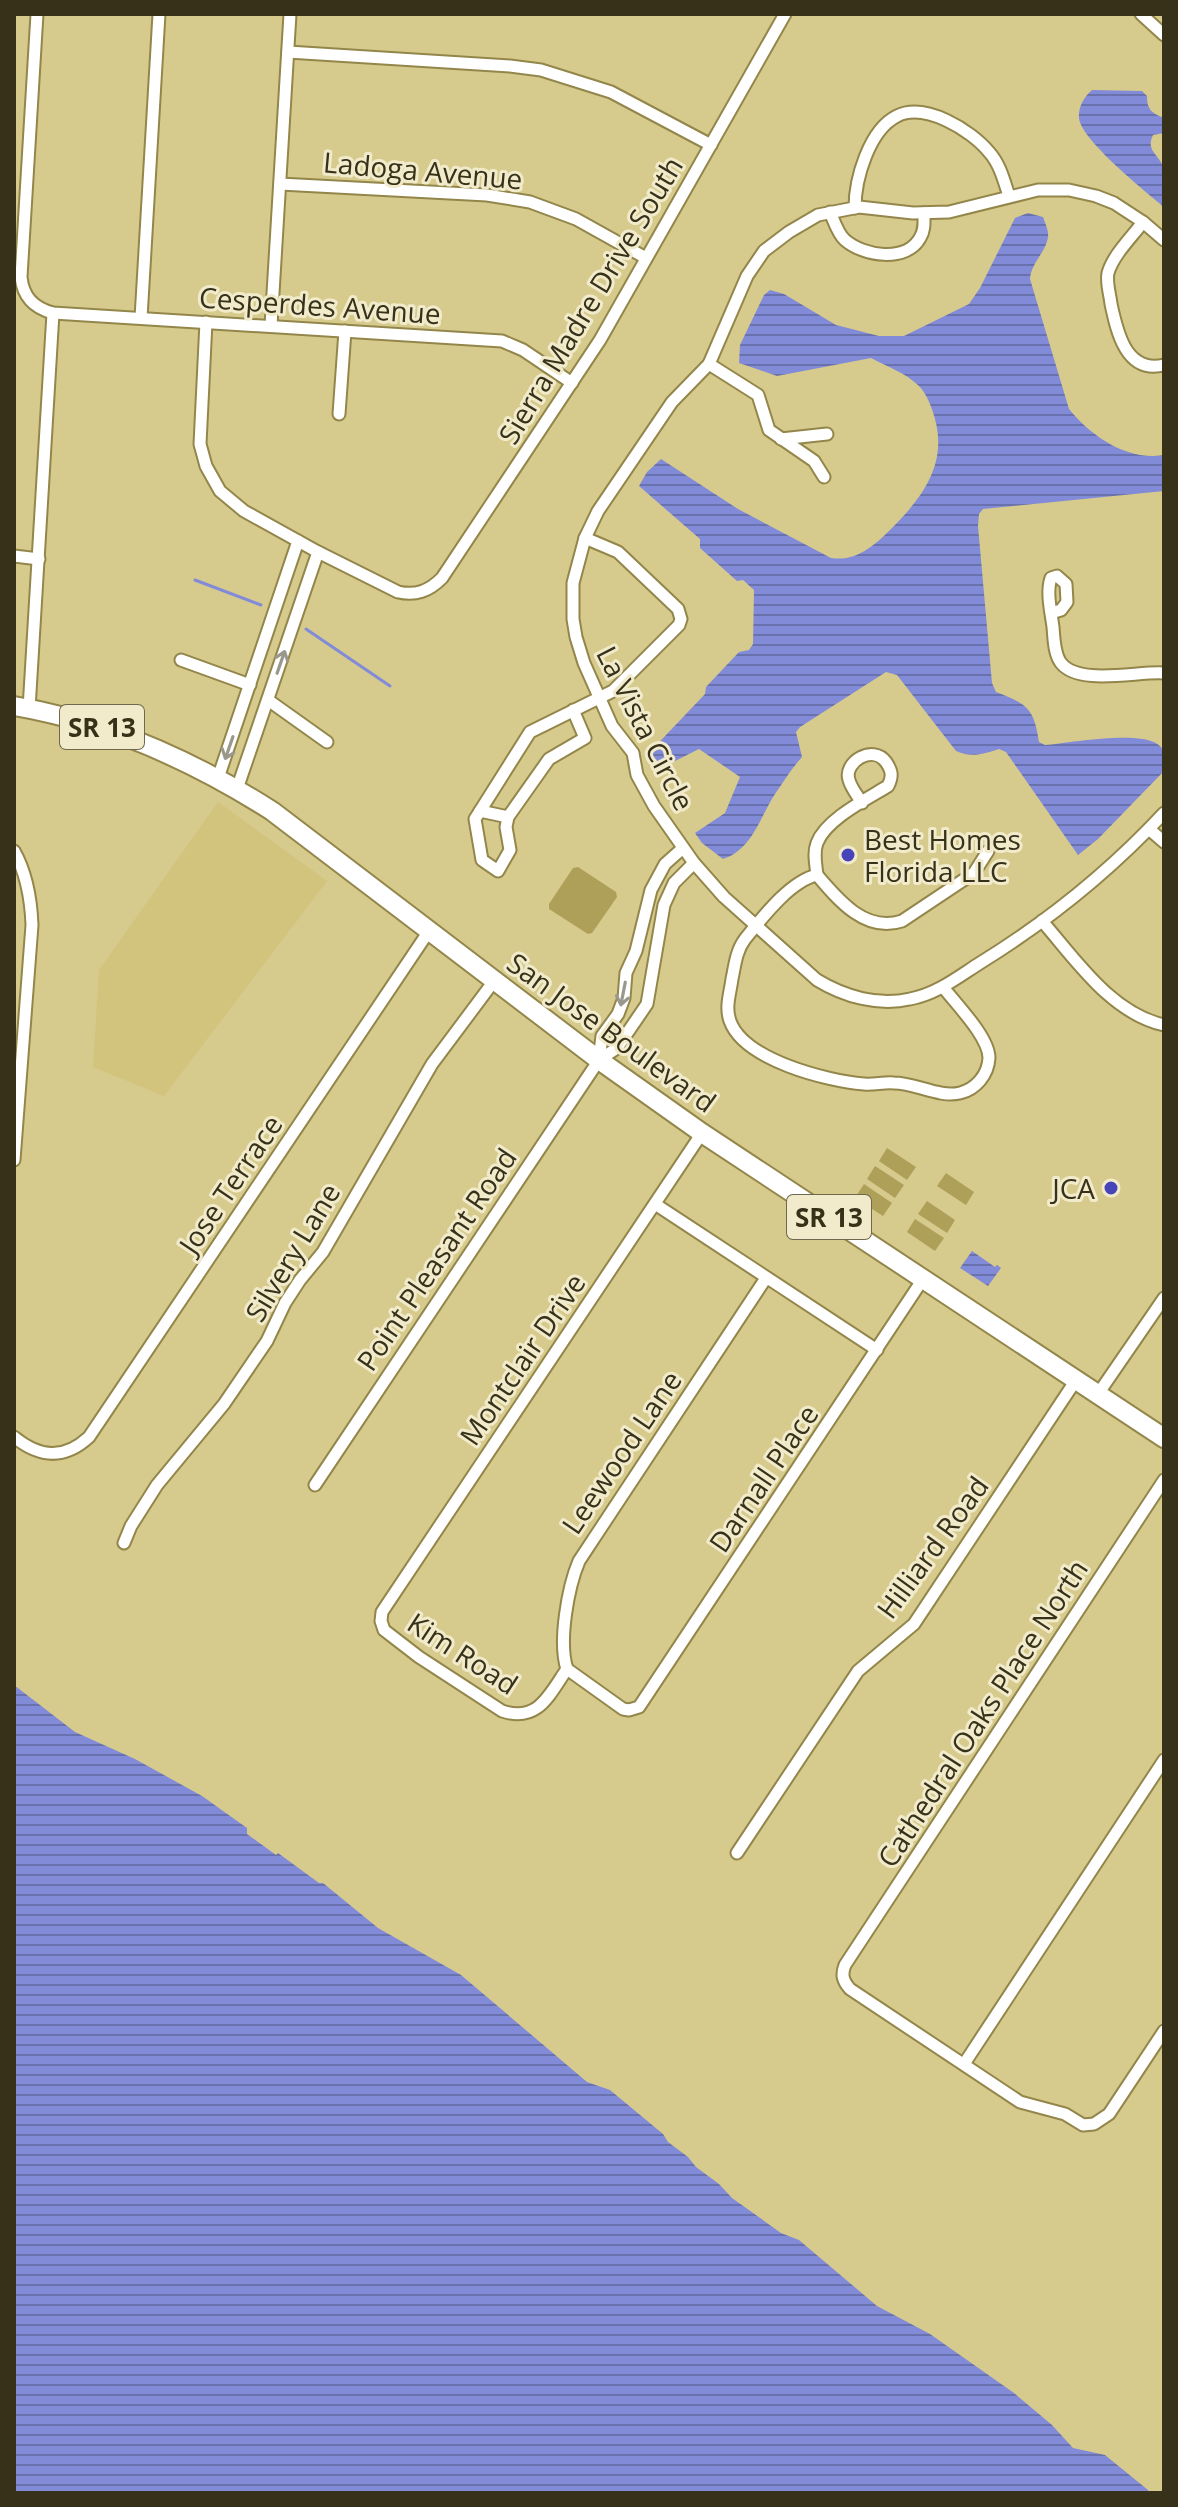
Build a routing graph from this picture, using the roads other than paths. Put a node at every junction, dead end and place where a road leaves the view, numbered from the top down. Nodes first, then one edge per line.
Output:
1 (37, 14) edge
2 (159, 14) edge
3 (290, 14) edge
4 (1141, 14) edge
5 (779, 16) edge
6 (1164, 35) edge
7 (288, 52) junction
8 (711, 145) junction
9 (280, 184) junction
10 (1009, 196) junction
11 (855, 208) junction
12 (830, 212) junction
13 (924, 213) junction
14 (1143, 222) junction
15 (1164, 240) edge
16 (646, 258) junction
17 (53, 313) junction
18 (141, 318) junction
19 (206, 322) junction
20 (271, 326) junction
21 (345, 331) junction
22 (709, 364) junction
23 (1164, 365) edge
24 (572, 383) junction
25 (339, 414) dead end
26 (827, 434) dead end
27 (781, 439) junction
28 (824, 477) dead end
29 (585, 538) junction
30 (298, 541) junction
31 (318, 552) junction
32 (14, 556) edge
33 (39, 559) junction
34 (1051, 613) dead end
35 (181, 660) dead end
36 (1164, 673) edge
37 (250, 685) junction
38 (601, 698) junction
39 (268, 700) junction
40 (22, 708) edge
41 (573, 710) junction
42 (327, 742) dead end
43 (218, 778) junction
44 (237, 789) junction
45 (862, 803) junction
46 (480, 811) junction
47 (1164, 813) edge
48 (508, 817) junction
49 (1149, 829) junction
50 (1164, 842) edge
51 (683, 848) junction
52 (14, 851) edge
53 (988, 851) dead end
54 (694, 863) junction
55 (817, 875) junction
56 (647, 910) junction
57 (662, 913) junction
58 (1042, 921) junction
59 (756, 926) junction
60 (429, 931) junction
61 (634, 956) junction
62 (656, 960) junction
63 (494, 981) junction
64 (943, 987) junction
65 (20, 1004) edge
66 (1164, 1025) edge
67 (599, 1060) junction
68 (702, 1133) junction
69 (14, 1160) edge
70 (655, 1204) junction
71 (766, 1278) junction
72 (923, 1279) junction
73 (1164, 1298) edge
74 (877, 1350) junction
75 (1076, 1380) junction
76 (1098, 1394) junction
77 (14, 1437) edge
78 (1164, 1438) edge
79 (1164, 1480) edge
80 (315, 1485) dead end
81 (124, 1543) dead end
82 (382, 1612) joint
83 (567, 1669) junction
84 (1164, 1760) edge
85 (737, 1853) dead end
86 (1164, 2031) edge
87 (964, 2064) junction

1 - 17 street
2 - 18 street
3 - 7 street
4 - 6 street
5 - 8 street, Sierra Madre Drive South
7 - 8 street
7 - 9 street
8 - 16 street, Sierra Madre Drive South
9 - 16 street, Ladoga Avenue
9 - 20 street
10 - 11 street
10 - 13 street, La Vista Circle
10 - 14 street
11 - 12 street, La Vista Circle
11 - 13 street, La Vista Circle
12 - 13 street
12 - 22 street, La Vista Circle
14 - 15 street
14 - 23 street
16 - 24 street, Sierra Madre Drive South
17 - 18 street, Cesperdes Avenue
17 - 33 street
18 - 19 street, Cesperdes Avenue
19 - 20 street, Cesperdes Avenue
19 - 30 street
20 - 21 street, Cesperdes Avenue
21 - 24 street, Cesperdes Avenue
21 - 25 street
22 - 27 street
22 - 29 street, La Vista Circle
24 - 31 street, Sierra Madre Drive South
26 - 27 street
27 - 28 street
29 - 38 street, La Vista Circle
29 - 38 street
30 - 31 street
30 - 37 street
39 -> 31 street
32 - 33 street
33 - 40 street
34 - 36 street
35 - 37 street
37 -> 43 street
38 - 41 street
38 - 51 street, La Vista Circle
39 - 42 street
39 - 44 street
40 - 43 main road, San Jose Boulevard / SR 13
41 - 46 street
41 - 48 street
43 - 44 main road, San Jose Boulevard / SR 13
44 - 60 main road, San Jose Boulevard / SR 13
45 - 45 street
45 - 55 street
46 - 48 street
46 - 48 street
47 - 49 street, La Vista Circle
49 - 50 street
49 - 58 street, La Vista Circle
51 - 54 street, La Vista Circle
51 - 56 street, Point Pleasant Road
52 - 65 street
53 - 55 street
54 - 57 street, Point Pleasant Road
54 - 59 street, La Vista Circle
55 - 59 street
56 - 57 street
56 - 61 street, Point Pleasant Road
57 - 62 street, Point Pleasant Road
58 - 64 street, La Vista Circle
58 - 66 street
59 - 64 street, La Vista Circle
59 - 64 street
60 - 63 main road, San Jose Boulevard / SR 13
60 - 77 street, Jose Terrace
61 - 62 street
61 -> 67 street, Point Pleasant Road
62 - 67 street, Point Pleasant Road
63 - 67 main road, San Jose Boulevard / SR 13
63 - 81 street, Silvery Lane
65 - 69 street
67 - 68 main road, San Jose Boulevard / SR 13
67 - 80 street, Point Pleasant Road
68 - 70 street, Montclair Drive
68 - 72 main road, San Jose Boulevard / SR 13
70 - 71 street
70 - 82 street, Montclair Drive
71 - 74 street
71 - 83 street, Leewood Lane
72 - 74 street, Darnall Place
72 - 75 main road, San Jose Boulevard / SR 13
73 - 76 street
74 - 83 street, Darnall Place
75 - 76 main road, San Jose Boulevard / SR 13
75 - 85 street, Hilliard Road
76 - 78 main road, San Jose Boulevard / SR 13
79 - 87 street, Cathedral Oaks Place North
82 - 83 street, Kim Road
84 - 87 street
86 - 87 street

